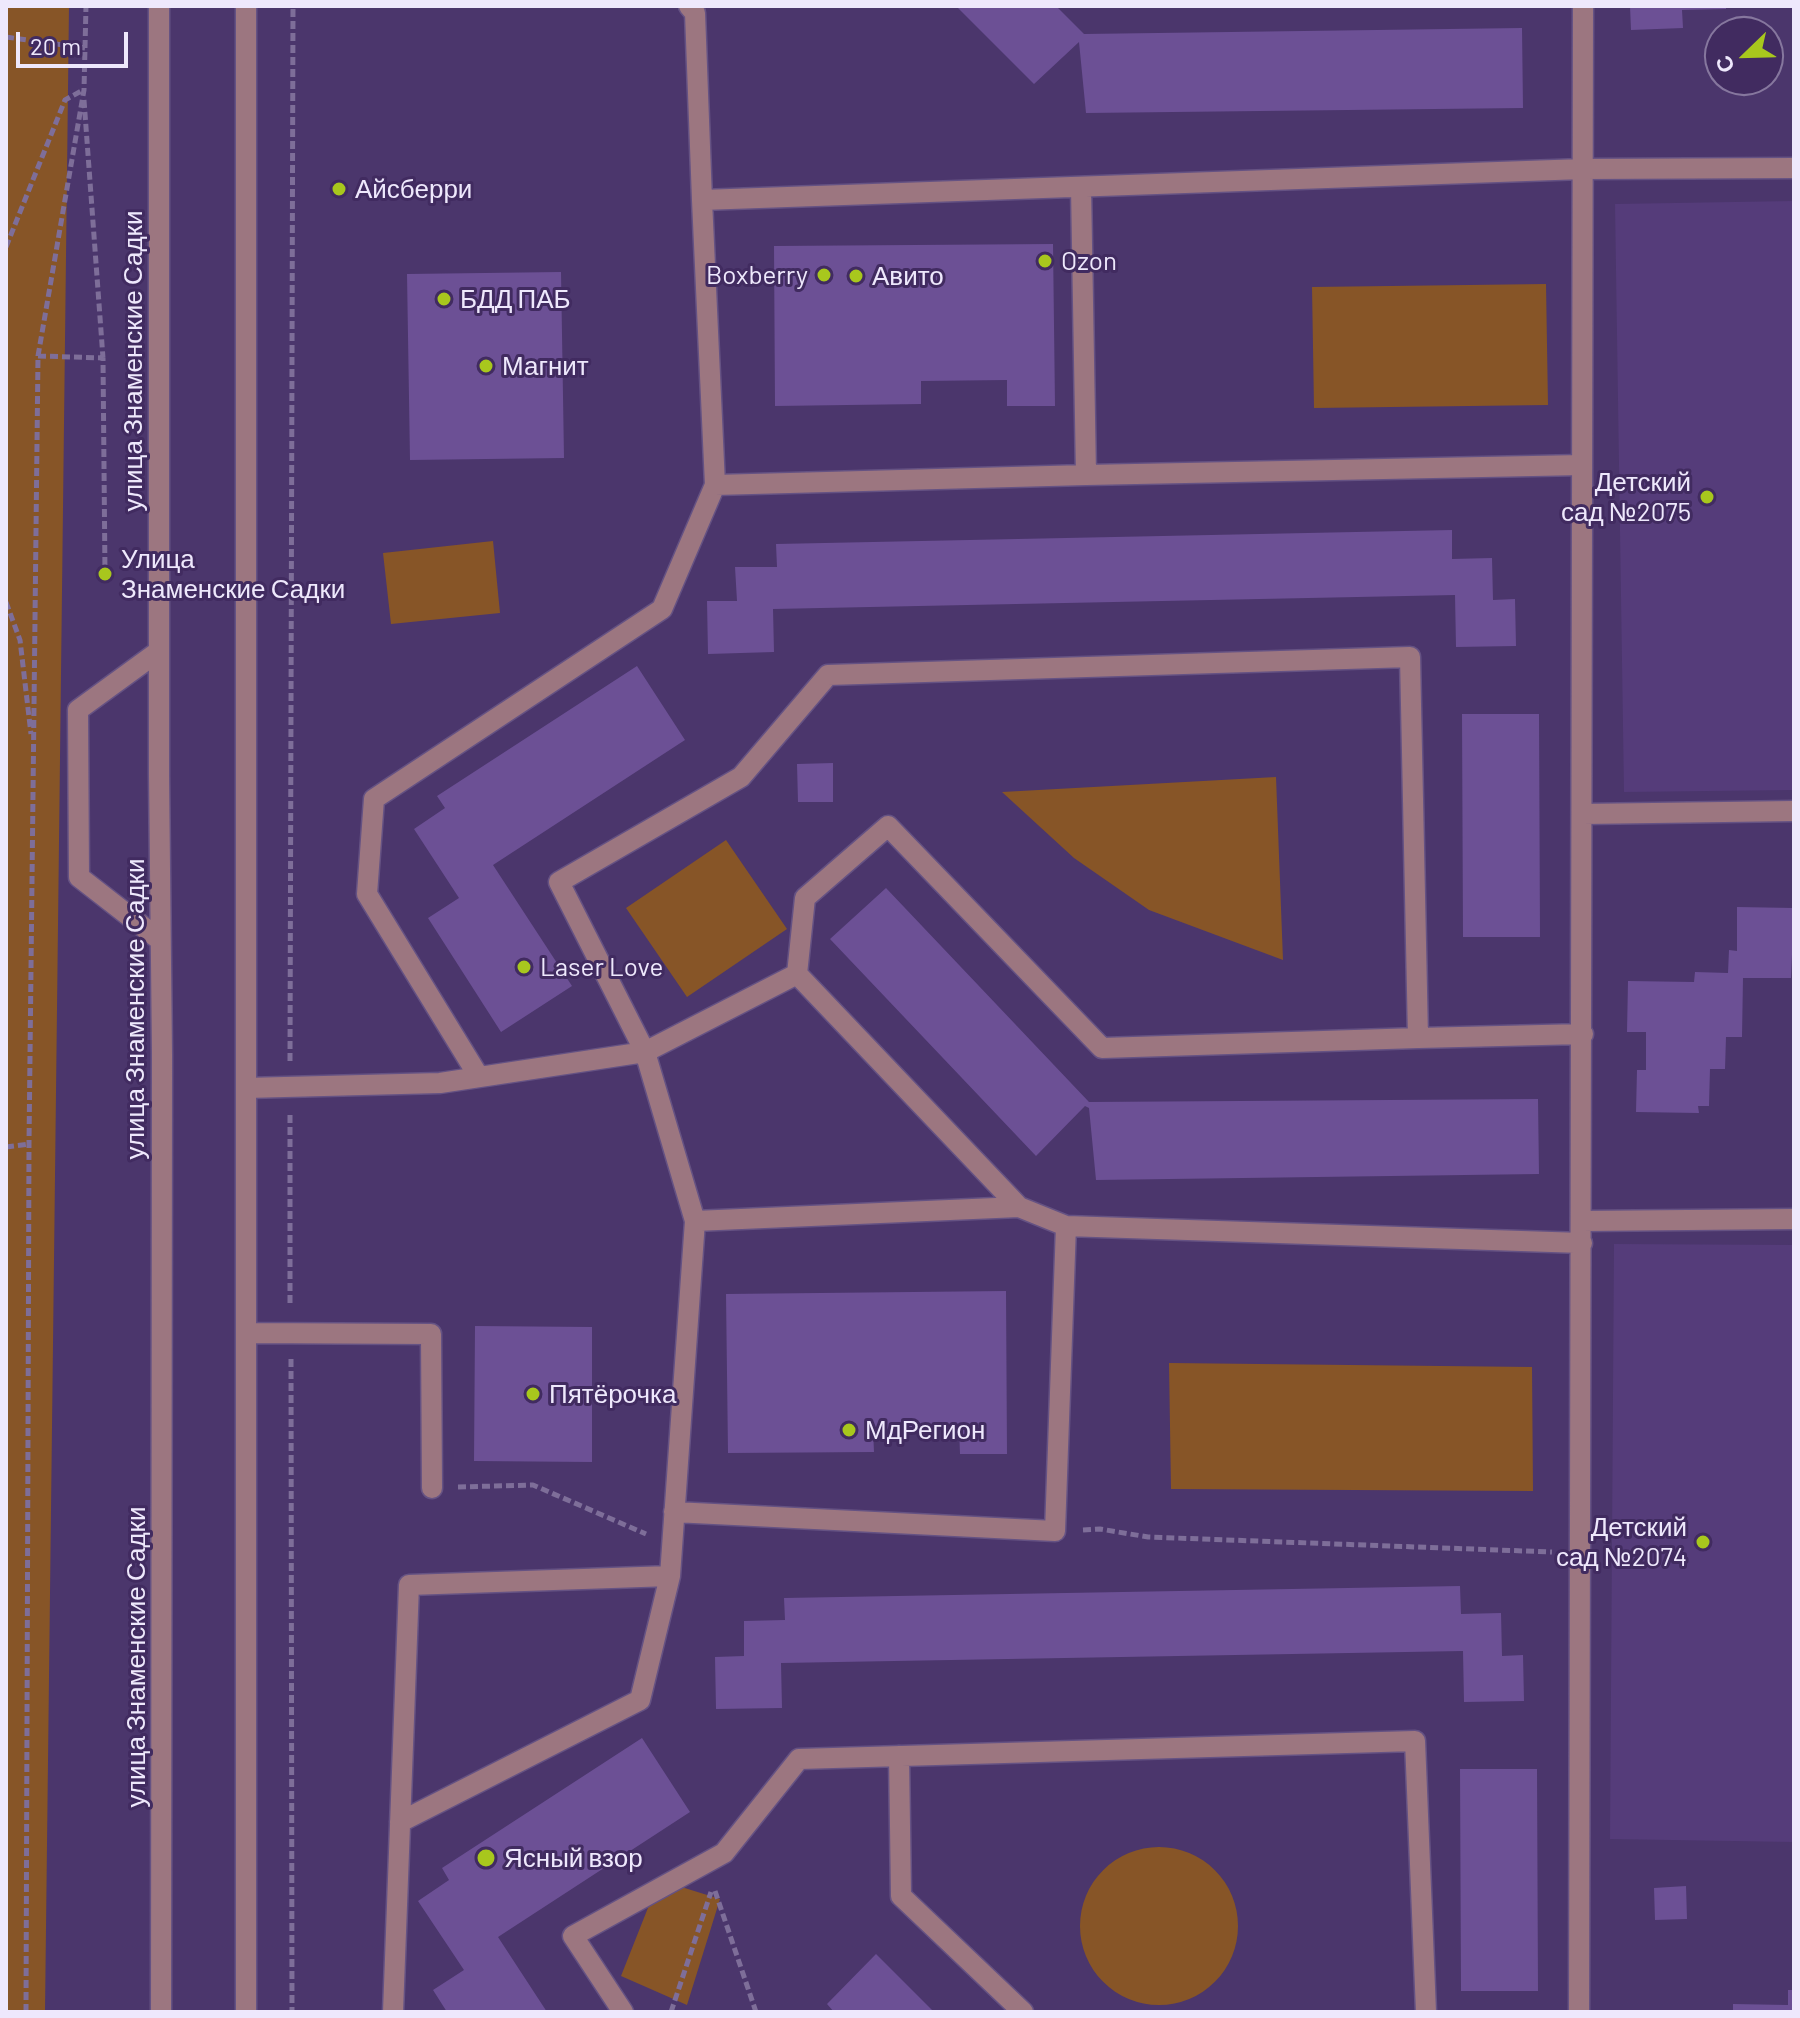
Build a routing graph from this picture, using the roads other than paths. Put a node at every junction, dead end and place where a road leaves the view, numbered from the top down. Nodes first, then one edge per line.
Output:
1 (159, 6) edge
2 (246, 6) edge
3 (689, 6) edge
4 (1583, 6) edge
5 (1794, 168) edge
6 (1583, 169) junction
7 (1081, 187) junction
8 (702, 200) junction
9 (1582, 465) junction
10 (1086, 475) junction
11 (715, 485) junction
12 (159, 651) junction
13 (1794, 811) edge
14 (1583, 814) junction
15 (160, 940) junction
16 (797, 974) junction
17 (1583, 1034) junction
18 (1418, 1038) junction
19 (645, 1052) junction
20 (479, 1077) junction
21 (246, 1088) junction
22 (1019, 1207) junction
23 (1794, 1219) edge
24 (695, 1221) junction
25 (1582, 1221) junction
26 (1066, 1226) junction
27 (1582, 1243) junction
28 (246, 1333) junction
29 (432, 1488) road end
30 (674, 1512) junction
31 (670, 1576) junction
32 (899, 1756) junction
33 (400, 1822) junction
34 (161, 2012) edge
35 (246, 2012) edge
36 (393, 2012) edge
37 (623, 2012) edge
38 (1023, 2012) edge
39 (1426, 2012) edge
40 (1579, 2012) edge

1 - 12 street, улица Знаменские Садки
2 - 21 street
3 - 8 street
4 - 6 street
5 - 6 street
6 - 7 street
6 - 9 street
7 - 8 street
7 - 10 street
8 - 11 street
9 - 10 street
9 - 14 street
10 - 11 street
11 - 20 street
12 - 15 street, улица Знаменские Садки
12 - 15 street
13 - 14 street
14 - 17 street
15 - 34 street, улица Знаменские Садки
16 - 18 street
16 - 19 street
16 - 22 street
17 - 18 street
17 - 25 street
18 - 19 street
19 - 20 street
19 - 24 street
20 - 21 street
21 - 28 street
22 - 24 street
22 - 26 street
23 - 25 street
24 - 30 street
25 - 27 street
26 - 27 street
26 - 30 street
27 - 40 street
28 - 29 street
28 - 35 street
30 - 31 street
31 - 33 street
31 - 33 street
32 - 37 street
32 - 38 street
32 - 39 street
33 - 36 street

